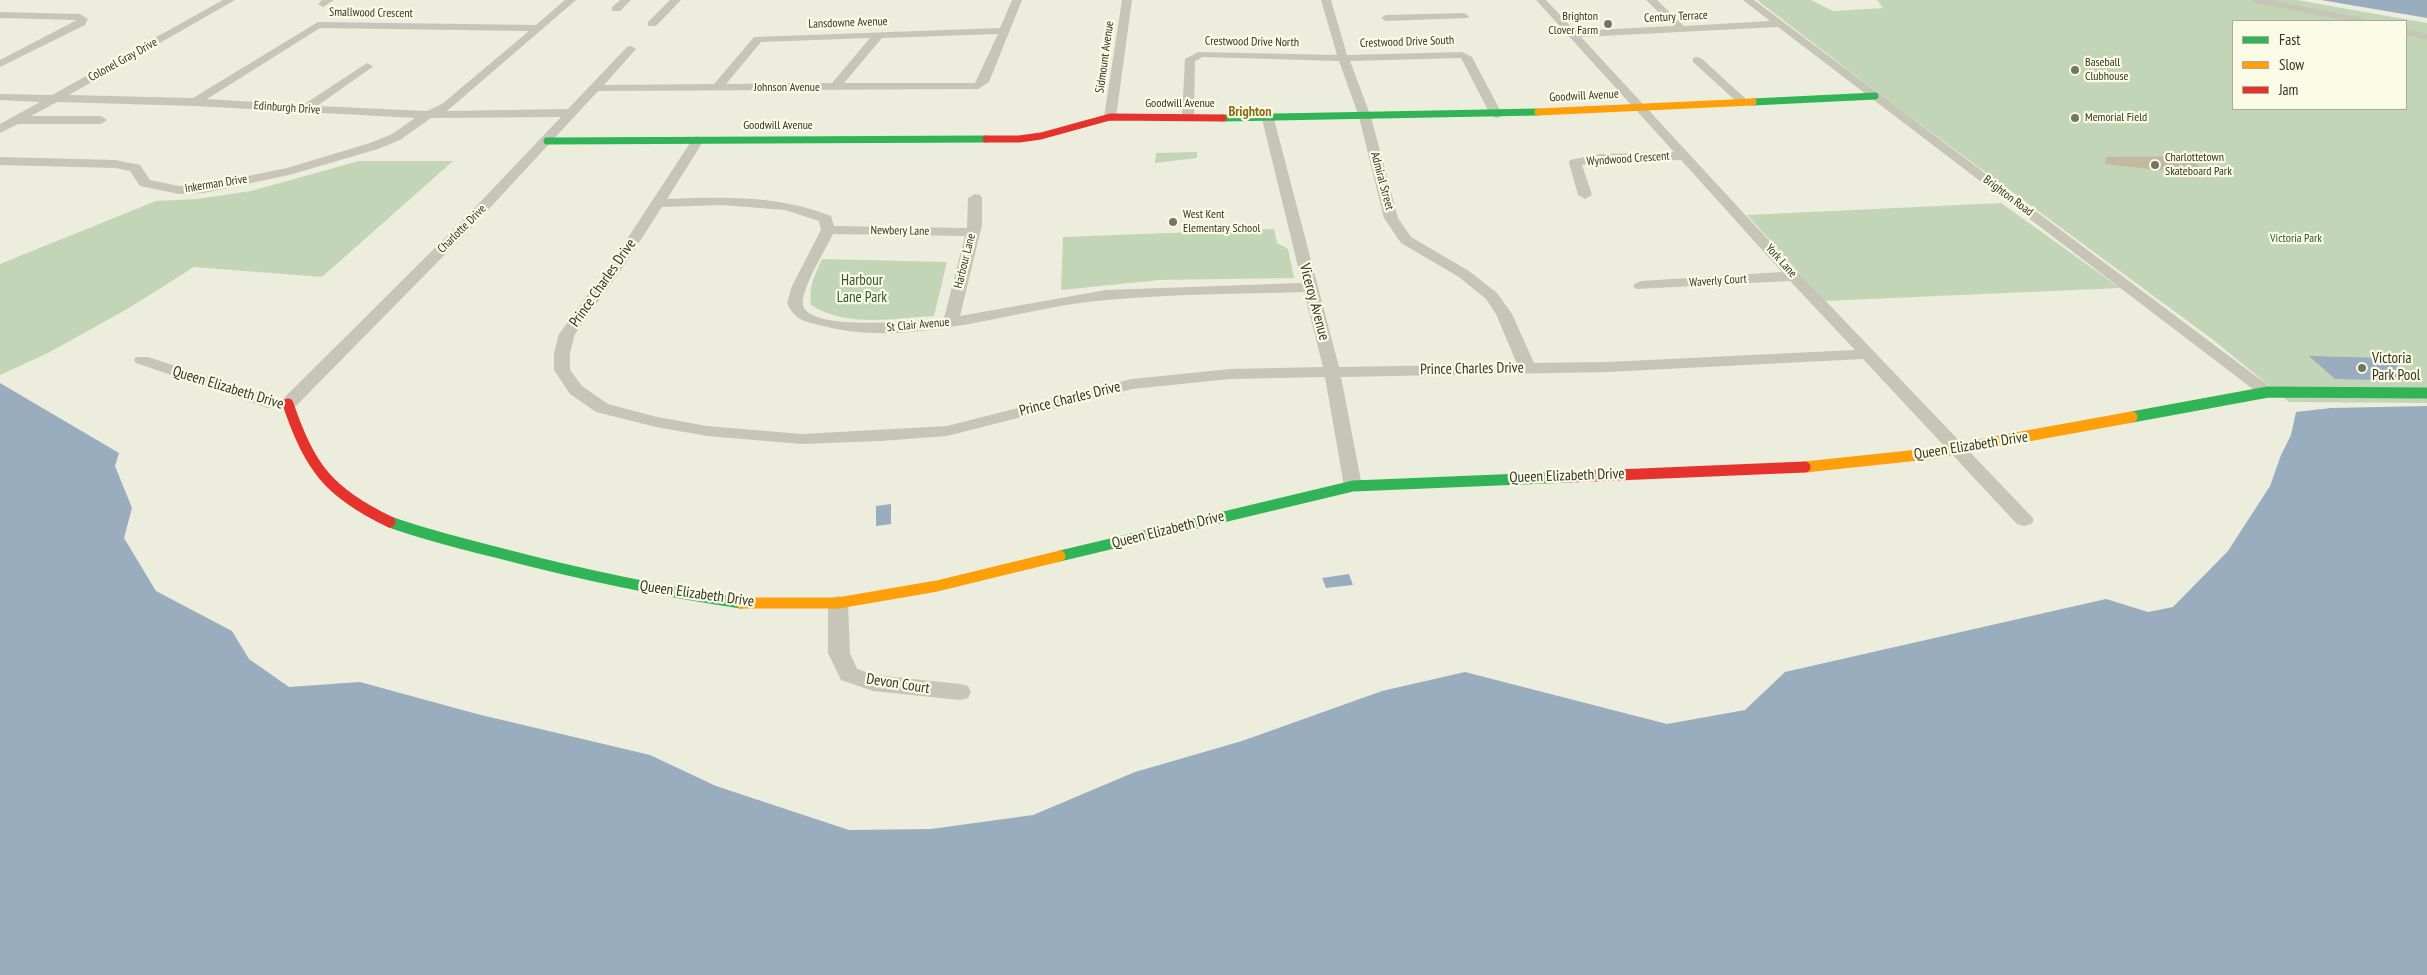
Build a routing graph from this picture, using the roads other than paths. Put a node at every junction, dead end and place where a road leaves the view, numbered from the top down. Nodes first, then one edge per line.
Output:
1 (230, 0) edge
2 (559, 0) edge
3 (572, 0) edge
4 (626, 0) edge
5 (676, 0) edge
6 (1017, 0) edge
7 (1127, 0) edge
8 (1326, 0) edge
9 (1541, 0) edge
10 (1651, 0) edge
11 (1748, 0) edge
12 (2245, 0) edge
13 (2255, 0) edge
14 (616, 9) dead end
15 (0, 15) edge
16 (1464, 16) dead end
17 (1386, 18) dead end
18 (2347, 20) edge
19 (2357, 20) edge
20 (652, 24) dead end
21 (1780, 24) junction
22 (525, 28) junction
23 (539, 28) junction
24 (1682, 29) junction
25 (1002, 30) junction
26 (2407, 31) edge
27 (1573, 34) junction
28 (878, 36) junction
29 (2427, 36) edge
30 (631, 50) dead end
31 (1343, 58) junction
32 (1697, 60) dead end
33 (0, 64) edge
34 (367, 66) dead end
35 (596, 88) junction
36 (716, 88) junction
37 (834, 88) junction
38 (1875, 96) junction
39 (0, 97) edge
40 (55, 98) junction
41 (1742, 100) junction
42 (195, 102) junction
43 (1639, 106) junction
44 (304, 110) junction
45 (573, 114) junction
46 (1496, 114) junction
47 (428, 115) junction
48 (1365, 117) junction
49 (1110, 118) junction
50 (1188, 118) junction
51 (1268, 118) junction
52 (16, 120) junction
53 (101, 120) dead end
54 (0, 129) edge
55 (698, 140) junction
56 (547, 141) junction
57 (1685, 156) junction
58 (0, 161) edge
59 (1585, 195) dead end
60 (975, 198) dead end
61 (658, 203) junction
62 (828, 230) junction
63 (971, 232) junction
64 (1794, 276) junction
65 (1641, 286) dead end
66 (1309, 287) junction
67 (951, 322) junction
68 (1868, 354) junction
69 (142, 360) dead end
70 (1528, 369) junction
71 (1332, 371) junction
72 (2264, 390) junction
73 (2427, 392) edge
74 (288, 404) junction
75 (1957, 450) junction
76 (1353, 486) junction
77 (2024, 520) dead end
78 (838, 603) junction
79 (960, 692) dead end

1 - 40 street, Colonel Gray Drive
2 - 22 street, Inkerman Drive
3 - 23 street, Inkerman Drive
4 - 14 street
5 - 20 street
6 - 25 street
7 - 49 street, Sidmount Avenue
8 - 31 street, Admiral Street
9 - 27 street, York Lane
10 - 24 street
11 - 21 street, Brighton Road
12 - 18 street
13 - 19 street
15 - 33 street
16 - 17 street
21 - 24 street, Century Terrace
21 - 38 street, Brighton Road
22 - 23 street, Smallwood Crescent
22 - 42 street, Smallwood Crescent
22 - 47 street, Inkerman Drive
23 - 47 street, Inkerman Drive
24 - 27 street, Century Terrace
25 - 28 street, Lansdowne Avenue
25 - 37 street, Johnson Avenue
26 - 29 street
27 - 43 street, York Lane
28 - 36 street, Lansdowne Avenue
28 - 37 street
30 - 35 street, Charlotte Drive
31 - 46 street, Crestwood Drive South
31 - 48 street, Admiral Street
31 - 50 street, Crestwood Drive North
32 - 41 street
34 - 44 street
35 - 36 street, Johnson Avenue
35 - 45 street, Charlotte Drive
36 - 37 street, Johnson Avenue
38 - 41 street, Goodwill Avenue
38 - 72 street, Brighton Road
39 - 40 street, Edinburgh Drive
40 - 42 street, Edinburgh Drive
40 - 52 street, Colonel Gray Drive
41 - 43 street, Goodwill Avenue
42 - 44 street, Edinburgh Drive
43 - 46 street, Goodwill Avenue
43 - 57 street, York Lane
44 - 47 street, Edinburgh Drive
45 - 47 street, Edinburgh Drive
45 - 56 street, Charlotte Drive
46 - 48 street, Goodwill Avenue
47 - 58 street, Inkerman Drive
48 - 51 street, Goodwill Avenue
48 - 70 street, Admiral Street
49 - 50 street, Goodwill Avenue
49 - 55 street, Goodwill Avenue
50 - 51 street, Goodwill Avenue
51 - 66 street, Viceroy Avenue
52 - 53 street, Colonel Gray Drive
52 - 54 street, Colonel Gray Drive
55 - 56 street, Goodwill Avenue
55 - 61 street, Prince Charles Drive
56 - 74 street, Charlotte Drive
57 - 59 street, Wyndwood Crescent
57 - 64 street, York Lane
60 - 63 street, Harbour Lane
61 - 62 street
61 - 71 street, Prince Charles Drive
62 - 63 street, Newbery Lane
62 - 67 street, St Clair Avenue
63 - 67 street, Harbour Lane
64 - 65 street, Waverly Court
64 - 68 street, York Lane
66 - 67 street, St Clair Avenue
66 - 71 street, Viceroy Avenue
68 - 70 street, Prince Charles Drive
68 - 75 street, York Lane
69 - 74 street, Queen Elizabeth Drive
70 - 71 street, Prince Charles Drive
71 - 76 street, Viceroy Avenue
72 - 73 street
72 - 75 street, Queen Elizabeth Drive
74 - 78 street, Queen Elizabeth Drive
75 - 76 street, Queen Elizabeth Drive
75 - 77 street, York Lane
76 - 78 street, Queen Elizabeth Drive
78 - 79 street, Devon Court

